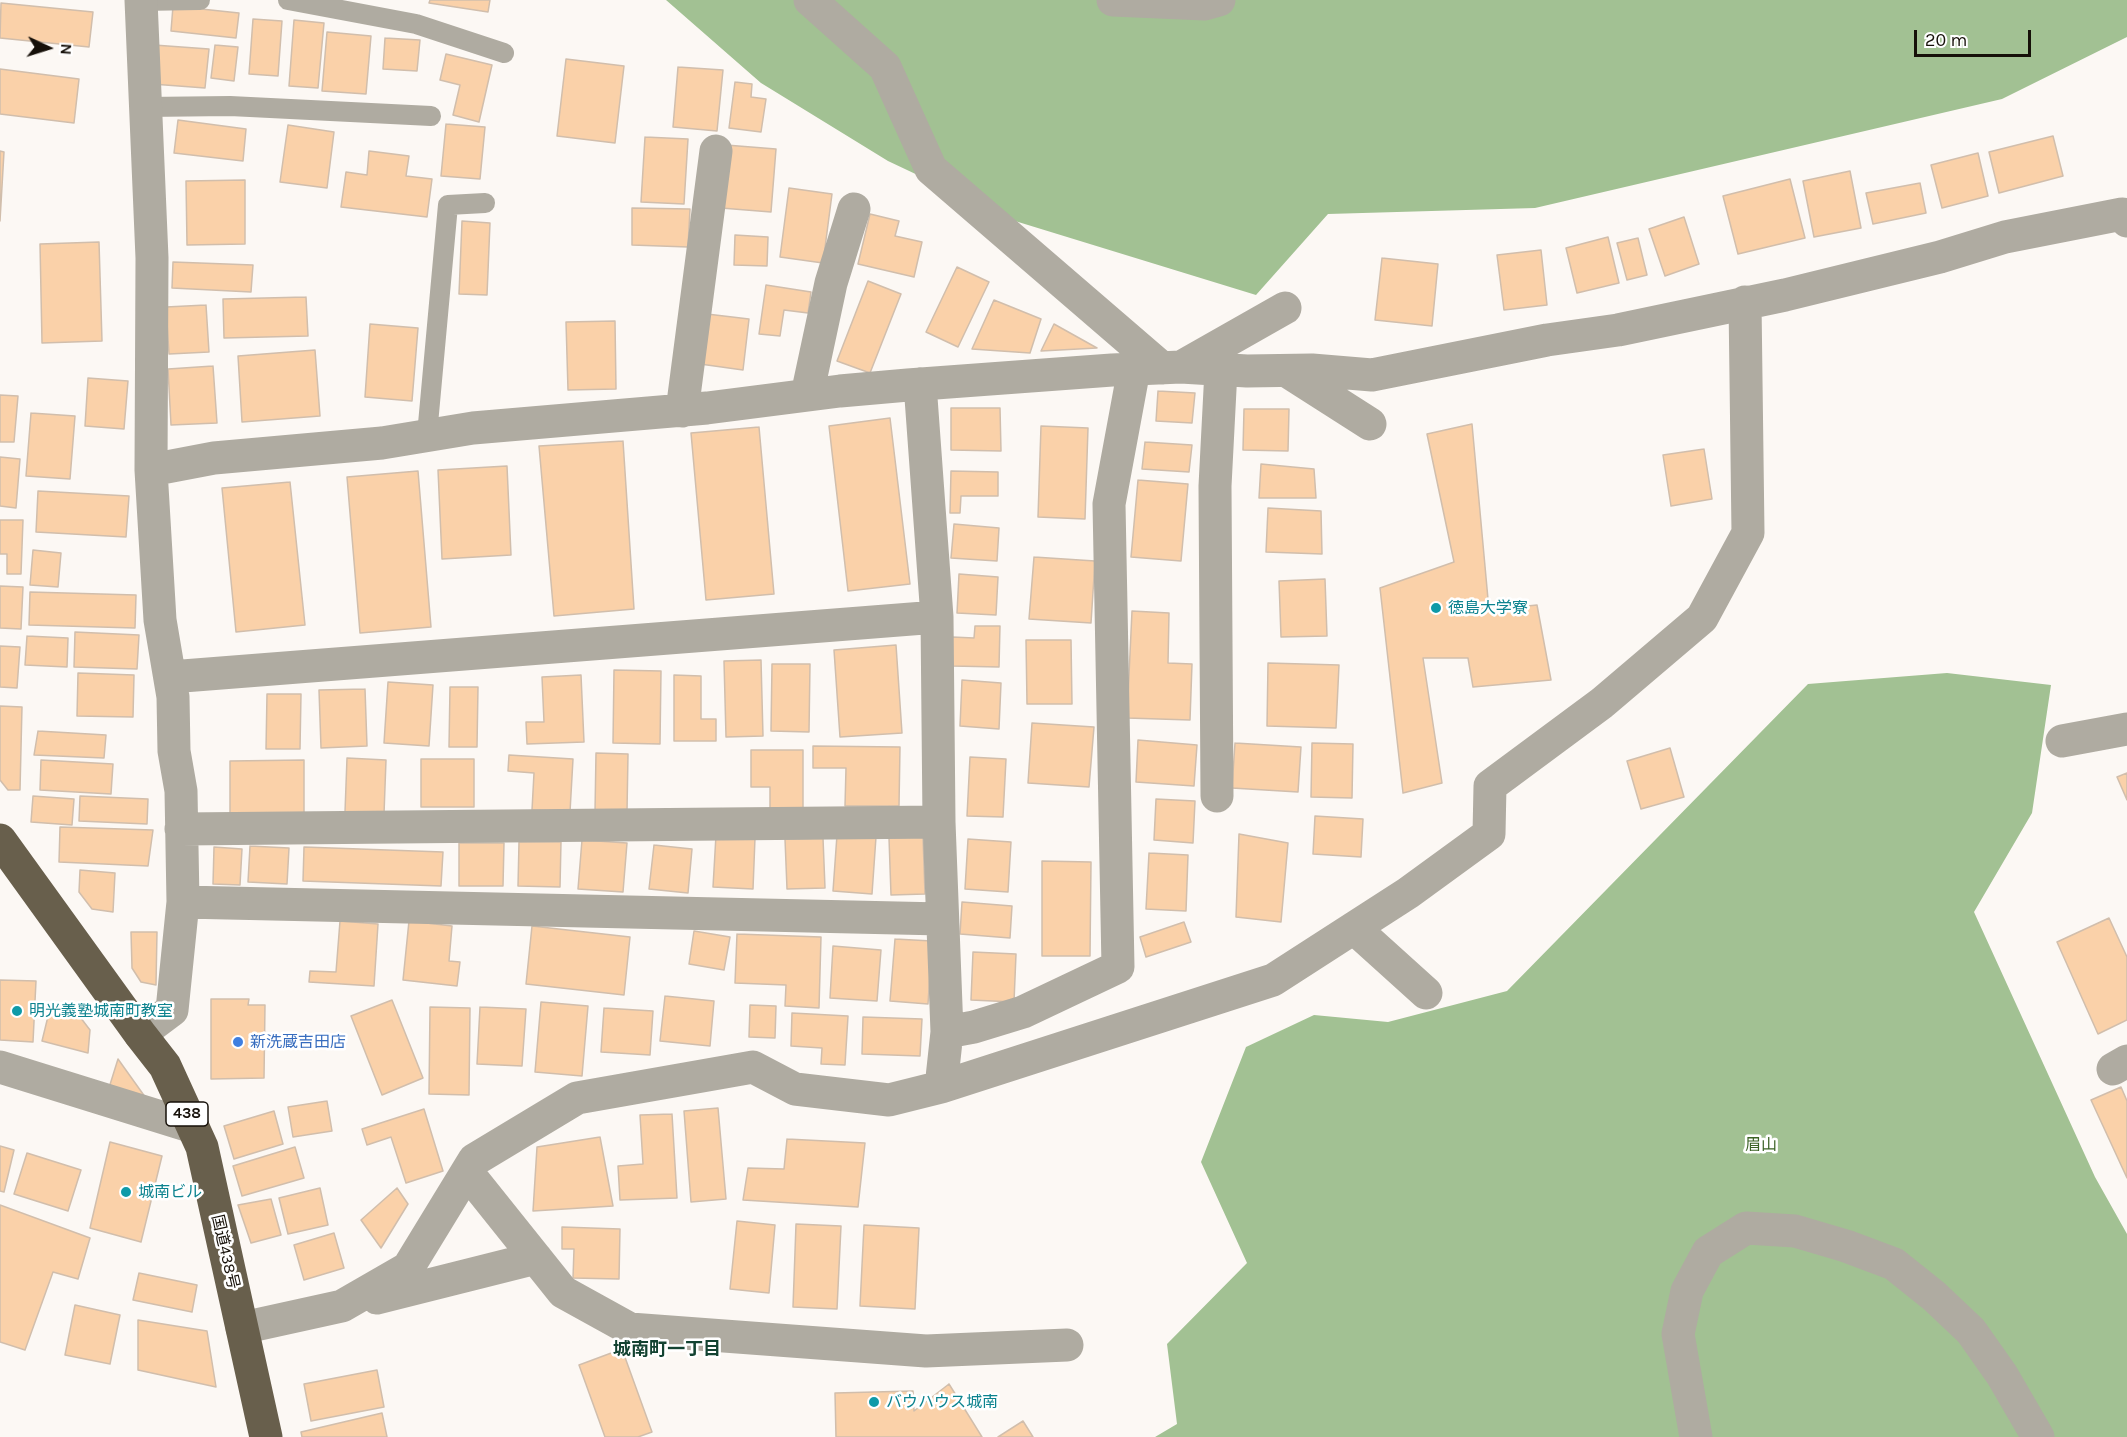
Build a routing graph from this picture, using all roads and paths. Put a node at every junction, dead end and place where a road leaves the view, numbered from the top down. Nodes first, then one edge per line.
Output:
1 (141, 0) edge
2 (200, 0) edge
3 (288, 0) edge
4 (810, 0) edge
5 (1113, 0) edge
6 (1219, 0) edge
7 (504, 53) dead end
8 (145, 107) junction
9 (431, 116) dead end
10 (716, 151) dead end
11 (485, 202) dead end
12 (854, 209) dead end
13 (2125, 215) edge
14 (1745, 302) junction
15 (1285, 308) dead end
16 (1159, 368) junction
17 (1221, 370) junction
18 (1287, 371) junction
19 (920, 384) junction
20 (807, 395) junction
21 (682, 411) junction
22 (1370, 424) dead end
23 (427, 435) junction
24 (151, 470) junction
25 (937, 617) junction
26 (170, 677) junction
27 (2127, 729) edge
28 (2062, 741) dead end
29 (1217, 796) dead end
30 (939, 822) junction
31 (181, 829) junction
32 (0, 840) edge
33 (183, 902) junction
34 (942, 919) junction
35 (1354, 928) junction
36 (1426, 993) dead end
37 (947, 1032) junction
38 (140, 1034) junction
39 (0, 1067) edge
40 (941, 1087) junction
41 (193, 1127) junction
42 (467, 1172) junction
43 (536, 1258) junction
44 (342, 1306) junction
45 (242, 1328) junction
46 (1067, 1345) dead end
47 (267, 1437) edge
48 (1696, 1437) edge
49 (2038, 1437) edge

1 - 2 lane
1 - 8 street
3 - 7 lane
4 - 16 street
5 - 6 street
8 - 9 lane
8 - 24 street
10 - 21 street
11 - 23 lane
12 - 20 street
13 - 14 street
14 - 18 street
14 - 35 street
15 - 16 street
16 - 17 street
16 - 19 street
16 - 37 street
17 - 18 street
17 - 29 street
18 - 22 street
19 - 20 street
19 - 25 street
20 - 21 street
21 - 23 street
23 - 24 street
24 - 26 street
25 - 26 street
25 - 30 street
26 - 31 street
27 - 28 street
30 - 31 street
30 - 34 street
31 - 33 street
32 - 38 highway, 国道438号 / 438
33 - 34 street
33 - 38 street
34 - 37 street
35 - 36 street
35 - 40 street
37 - 40 street
38 - 41 highway, 国道438号 / 438
39 - 41 street
40 - 42 street
41 - 45 highway, 国道438号 / 438
42 - 43 street
42 - 44 street
43 - 44 street
43 - 46 street
44 - 45 street
45 - 47 highway, 国道438号 / 438
48 - 49 street

